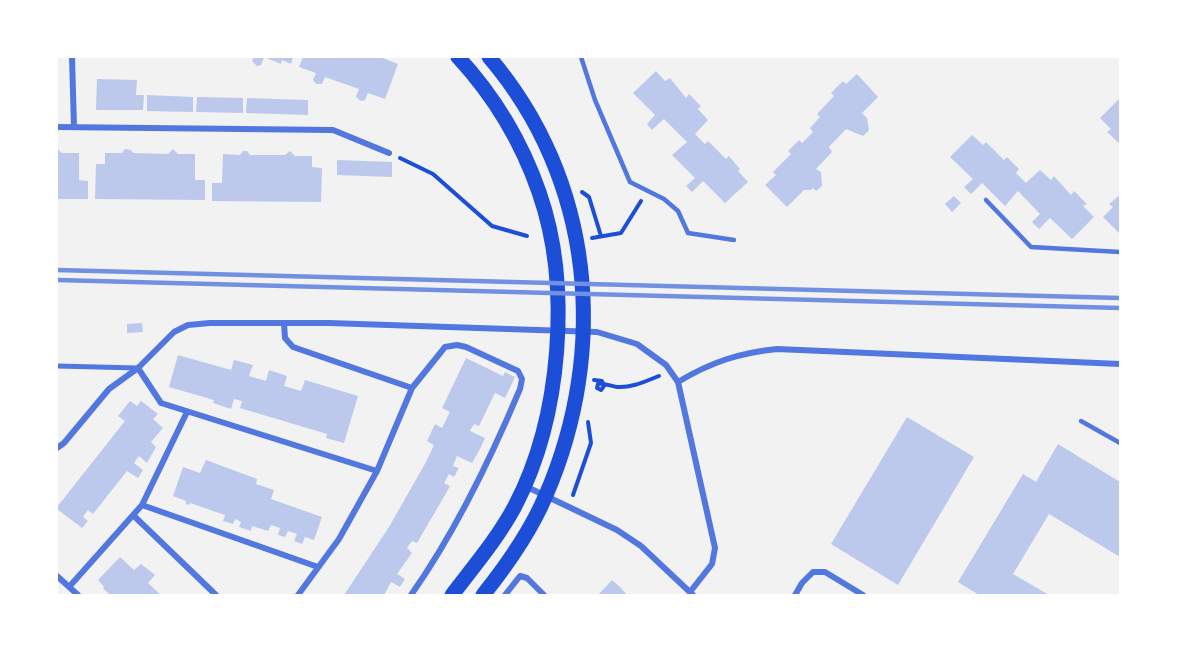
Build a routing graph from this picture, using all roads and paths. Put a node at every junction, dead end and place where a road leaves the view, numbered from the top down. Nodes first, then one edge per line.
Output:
1 (72, 57) edge
2 (459, 57) edge
3 (489, 57) edge
4 (581, 57) edge
5 (57, 127) edge
6 (74, 127) junction
7 (389, 153) joint
8 (647, 190) junction
9 (582, 192) dead end
10 (986, 200) dead end
11 (527, 237) dead end
12 (601, 237) junction
13 (591, 238) dead end
14 (734, 240) dead end
15 (1120, 252) edge
16 (284, 323) junction
17 (1120, 364) edge
18 (57, 366) edge
19 (138, 368) junction
20 (671, 372) junction
21 (594, 380) dead end
22 (678, 382) junction
23 (412, 388) junction
24 (187, 412) junction
25 (587, 415) dead end
26 (1081, 421) dead end
27 (1120, 443) edge
28 (57, 448) edge
29 (377, 471) junction
30 (524, 485) junction
31 (546, 495) junction
32 (142, 505) junction
33 (569, 506) junction
34 (133, 515) junction
35 (318, 567) junction
36 (57, 576) edge
37 (69, 587) junction
38 (691, 594) edge
39 (78, 595) edge
40 (216, 595) edge
41 (298, 595) edge
42 (411, 595) edge
43 (452, 595) edge
44 (483, 595) edge
45 (505, 595) edge
46 (544, 595) edge
47 (795, 595) edge
48 (863, 595) edge

1 - 6 street
2 - 30 main road
3 - 31 main road
4 - 8 lane
5 - 6 street
6 - 7 street
7 - 11 path
8 - 12 path
8 - 14 lane
9 - 12 path
10 - 15 lane
12 - 13 path
16 - 19 street
16 - 20 street
16 - 23 street
17 - 22 street
18 - 19 street
19 - 24 street
19 - 28 street
20 - 21 path
20 - 22 street
22 - 38 street
23 - 29 street
23 - 42 street
24 - 29 street
24 - 32 street
25 - 33 path
26 - 27 lane
29 - 35 street
30 - 31 street
30 - 43 main road
31 - 33 street
31 - 44 main road
32 - 34 street
32 - 35 street
33 - 38 street
34 - 37 street
34 - 40 street
35 - 41 street
36 - 37 street
37 - 39 street
45 - 46 street
47 - 48 street

